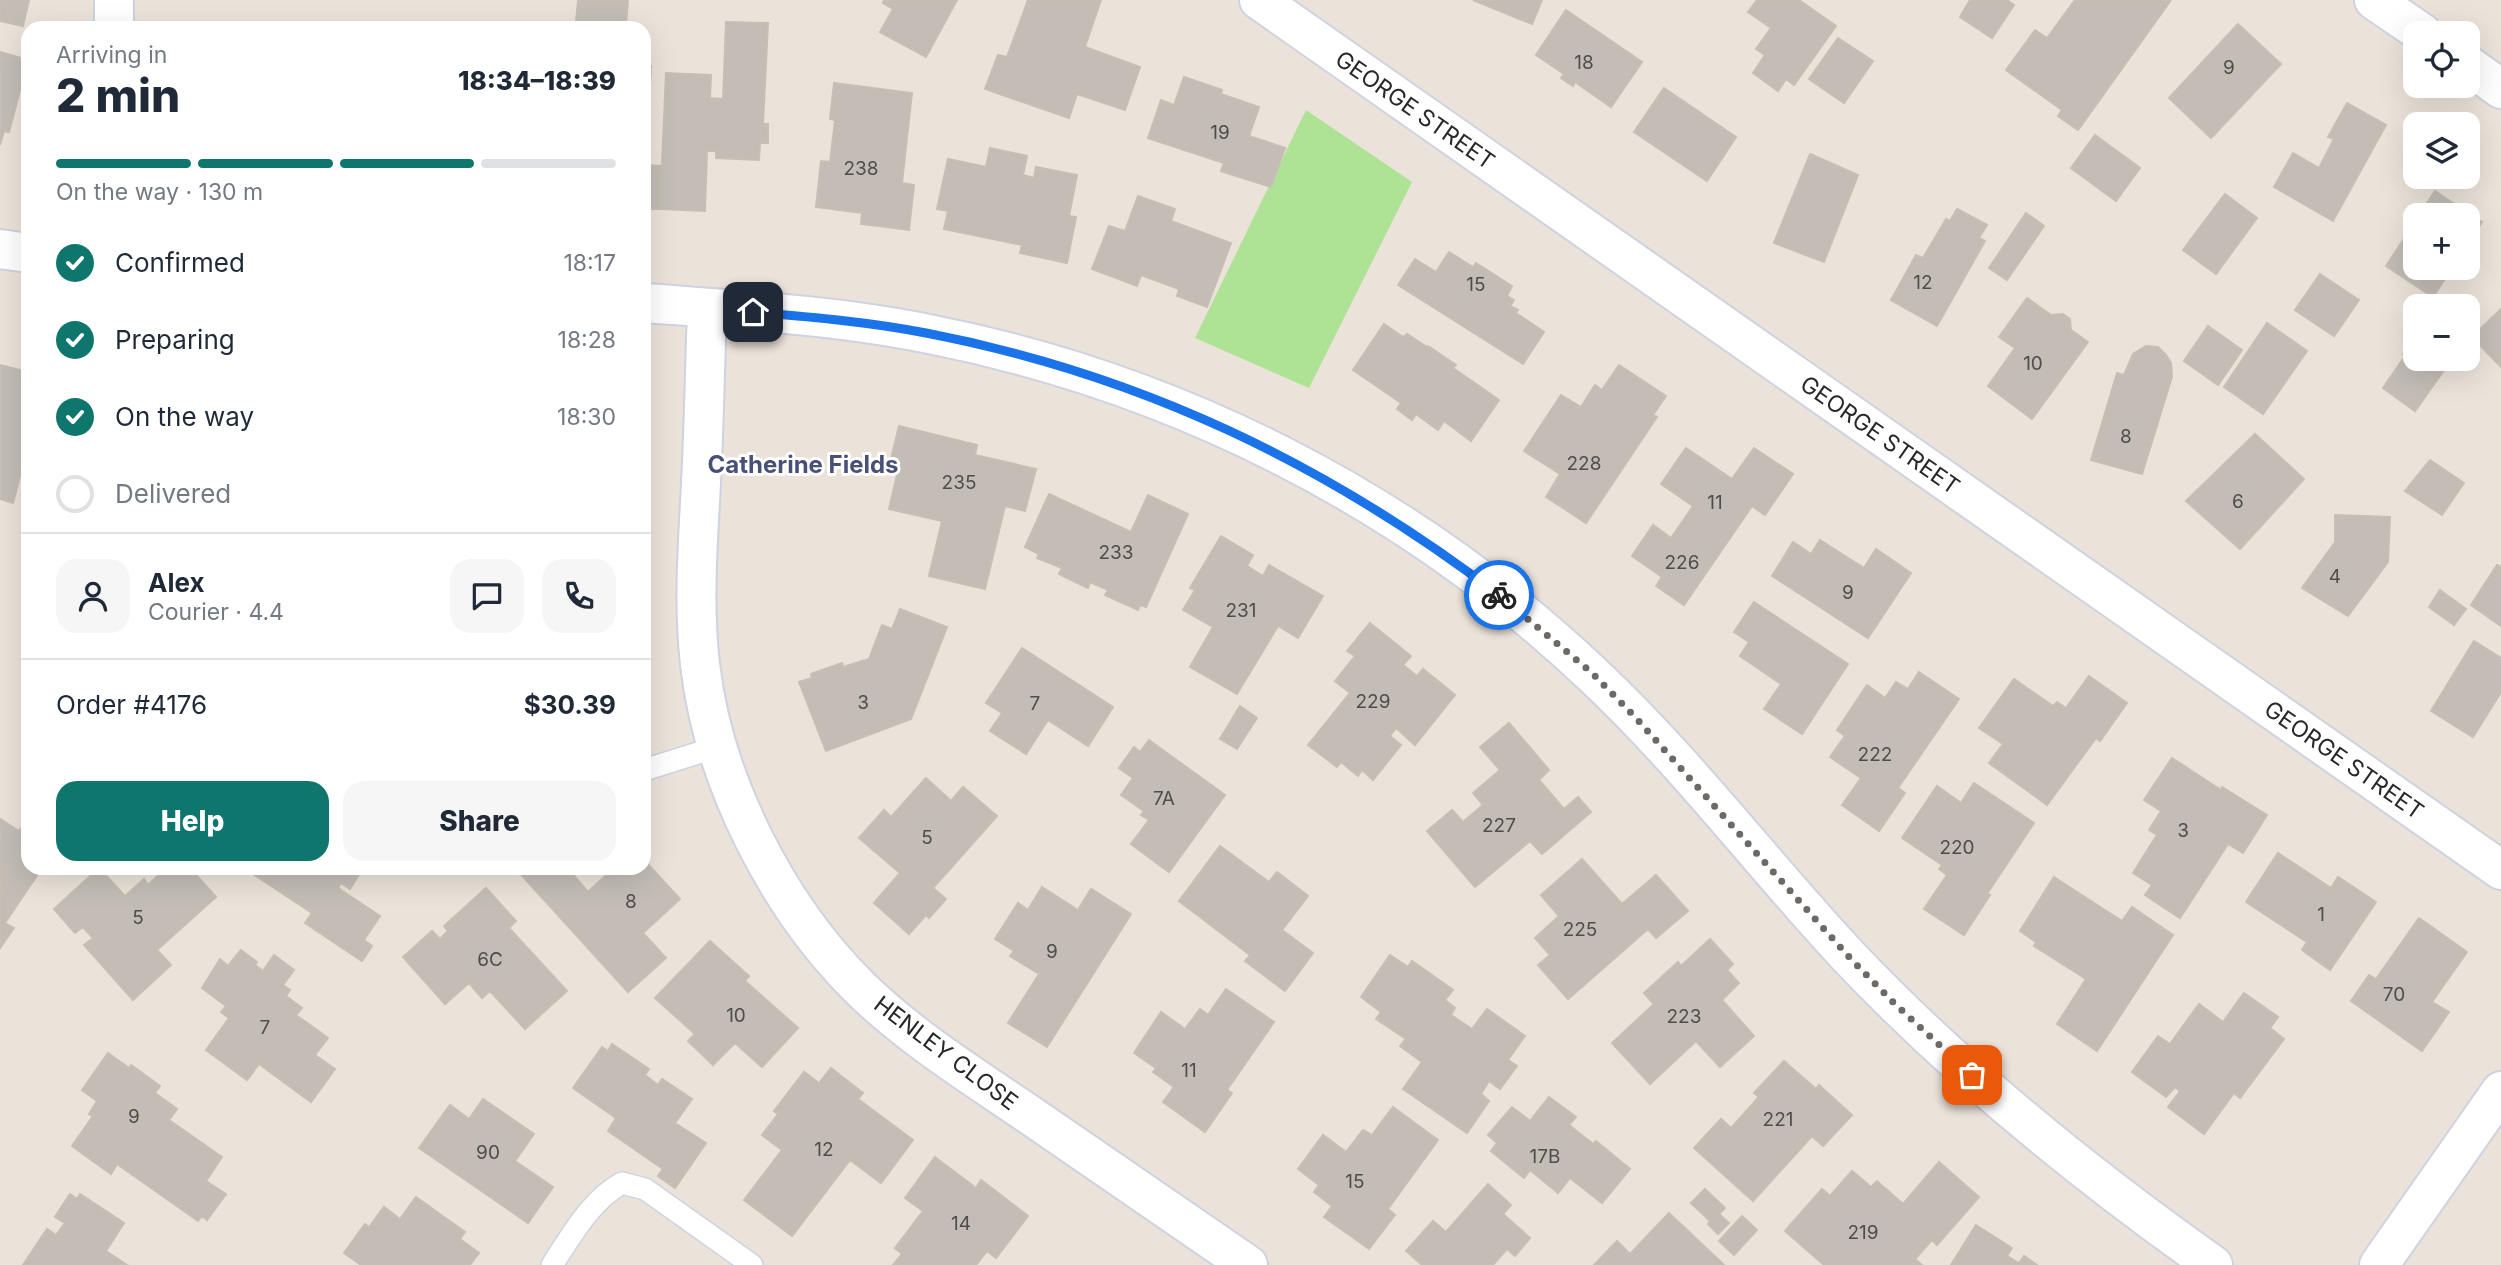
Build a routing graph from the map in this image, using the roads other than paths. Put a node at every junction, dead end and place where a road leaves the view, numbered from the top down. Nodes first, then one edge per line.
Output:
1 (114, 0) edge
2 (1259, 0) edge
3 (2374, 0) edge
4 (114, 21) edge
5 (2405, 21) edge
6 (2480, 74) edge
7 (2501, 89) edge
8 (0, 249) edge
9 (21, 252) edge
10 (651, 304) edge
11 (707, 308) junction
12 (717, 747) junction
13 (651, 768) edge
14 (2501, 870) edge
15 (2501, 1091) edge
16 (552, 1265) edge
17 (752, 1265) edge
18 (1248, 1265) edge
19 (2213, 1265) edge
20 (2379, 1265) edge

1 - 4 street
2 - 14 street, GEORGE STREET
3 - 5 street
6 - 7 street
8 - 9 street
10 - 11 street
11 - 12 street, HENLEY CLOSE
11 - 19 street
12 - 13 lane
12 - 18 street, HENLEY CLOSE
15 - 20 street
16 - 17 lane

